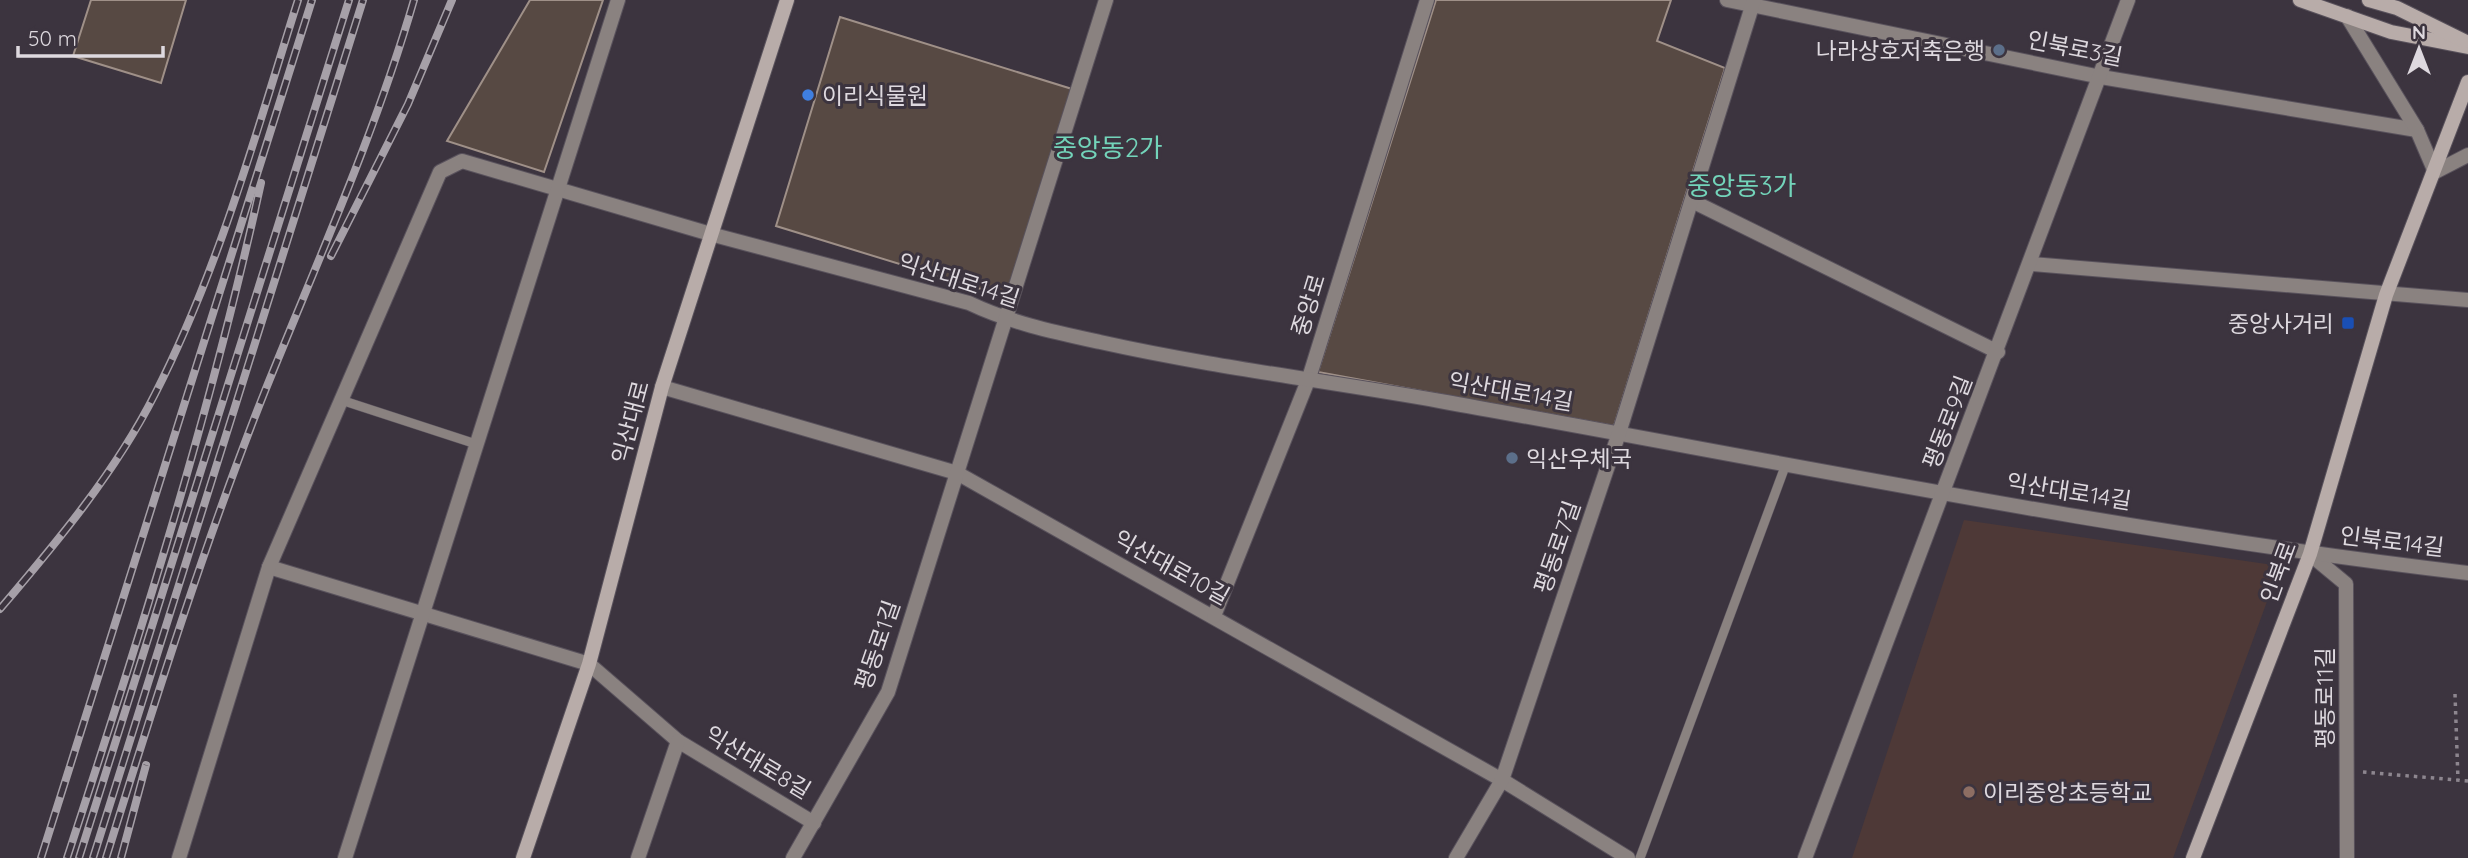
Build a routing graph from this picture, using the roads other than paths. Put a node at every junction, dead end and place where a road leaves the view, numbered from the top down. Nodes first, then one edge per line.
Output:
1 (618, 0) edge
2 (787, 0) edge
3 (1107, 0) edge
4 (1427, 0) edge
5 (1727, 0) edge
6 (2128, 0) edge
7 (2300, 0) edge
8 (2374, 1) edge
9 (1753, 3) edge
10 (2347, 16) junction
11 (2468, 45) edge
12 (2101, 77) junction
13 (2468, 82) edge
14 (2417, 130) junction
15 (2468, 155) edge
16 (2435, 172) junction
17 (556, 188) junction
18 (1692, 201) junction
19 (714, 235) junction
20 (2031, 264) junction
21 (2386, 295) junction
22 (2468, 300) edge
23 (1006, 321) junction
24 (1998, 352) junction
25 (1309, 378) junction
26 (662, 387) junction
27 (341, 400) junction
28 (1619, 433) junction
29 (477, 444) junction
30 (1786, 464) junction
31 (957, 472) junction
32 (1944, 494) junction
33 (2310, 554) junction
34 (269, 567) junction
35 (2468, 573) edge
36 (422, 613) junction
37 (1214, 616) junction
38 (589, 664) junction
39 (678, 741) junction
40 (1502, 780) junction
41 (814, 823) junction
42 (179, 858) edge
43 (345, 858) edge
44 (523, 858) edge
45 (638, 858) edge
46 (793, 858) edge
47 (1456, 858) edge
48 (1628, 858) edge
49 (1640, 858) edge
50 (1805, 858) edge
51 (2193, 858) edge
52 (2347, 858) edge

1 - 17 street
2 - 19 street, 익산대로
3 - 23 street
4 - 25 street, 중앙로
5 - 9 street, 인북로3길
6 - 12 street, 평동로9길
7 - 10 street
8 - 11 street
9 - 12 street, 인북로3길
9 - 18 street, 평동로7길
10 - 11 street
10 - 14 street
12 - 14 street, 인북로3길
12 - 20 street, 평동로9길
13 - 16 street, 인북로
14 - 16 street
15 - 16 street
16 - 21 street, 인북로
17 - 19 street, 익산대로14길
17 - 27 street, 익산대로14길
17 - 29 street
18 - 24 street
18 - 28 street, 평동로7길
19 - 23 street, 익산대로14길
19 - 26 street, 익산대로
20 - 21 street
20 - 24 street, 평동로9길
21 - 22 street
21 - 33 street, 인북로
23 - 25 street, 익산대로14길
23 - 31 street
24 - 32 street, 평동로9길
25 - 28 street, 익산대로14길
25 - 37 street, 중앙로
26 - 31 street, 익산대로10길
26 - 38 street, 익산대로
27 - 29 lane
27 - 34 street, 익산대로14길
28 - 30 street, 익산대로14길
28 - 40 street, 평동로7길
29 - 36 street
30 - 32 street, 익산대로14길
30 - 49 lane
31 - 37 street, 익산대로10길
31 - 41 street, 평동로1길
32 - 33 street, 익산대로14길
32 - 50 street, 평동로9길
33 - 35 street, 인북로14길
33 - 51 street, 인북로
33 - 52 street, 평동로11길
34 - 36 street
34 - 42 street, 익산대로14길
36 - 38 street
36 - 43 street
37 - 40 street, 익산대로10길
38 - 39 street, 익산대로8길
38 - 44 street, 익산대로
39 - 41 street, 익산대로8길
39 - 45 street, 익산대로8길
40 - 47 street, 평동로7길
40 - 48 street, 익산대로10길
41 - 46 street, 평동로1길

